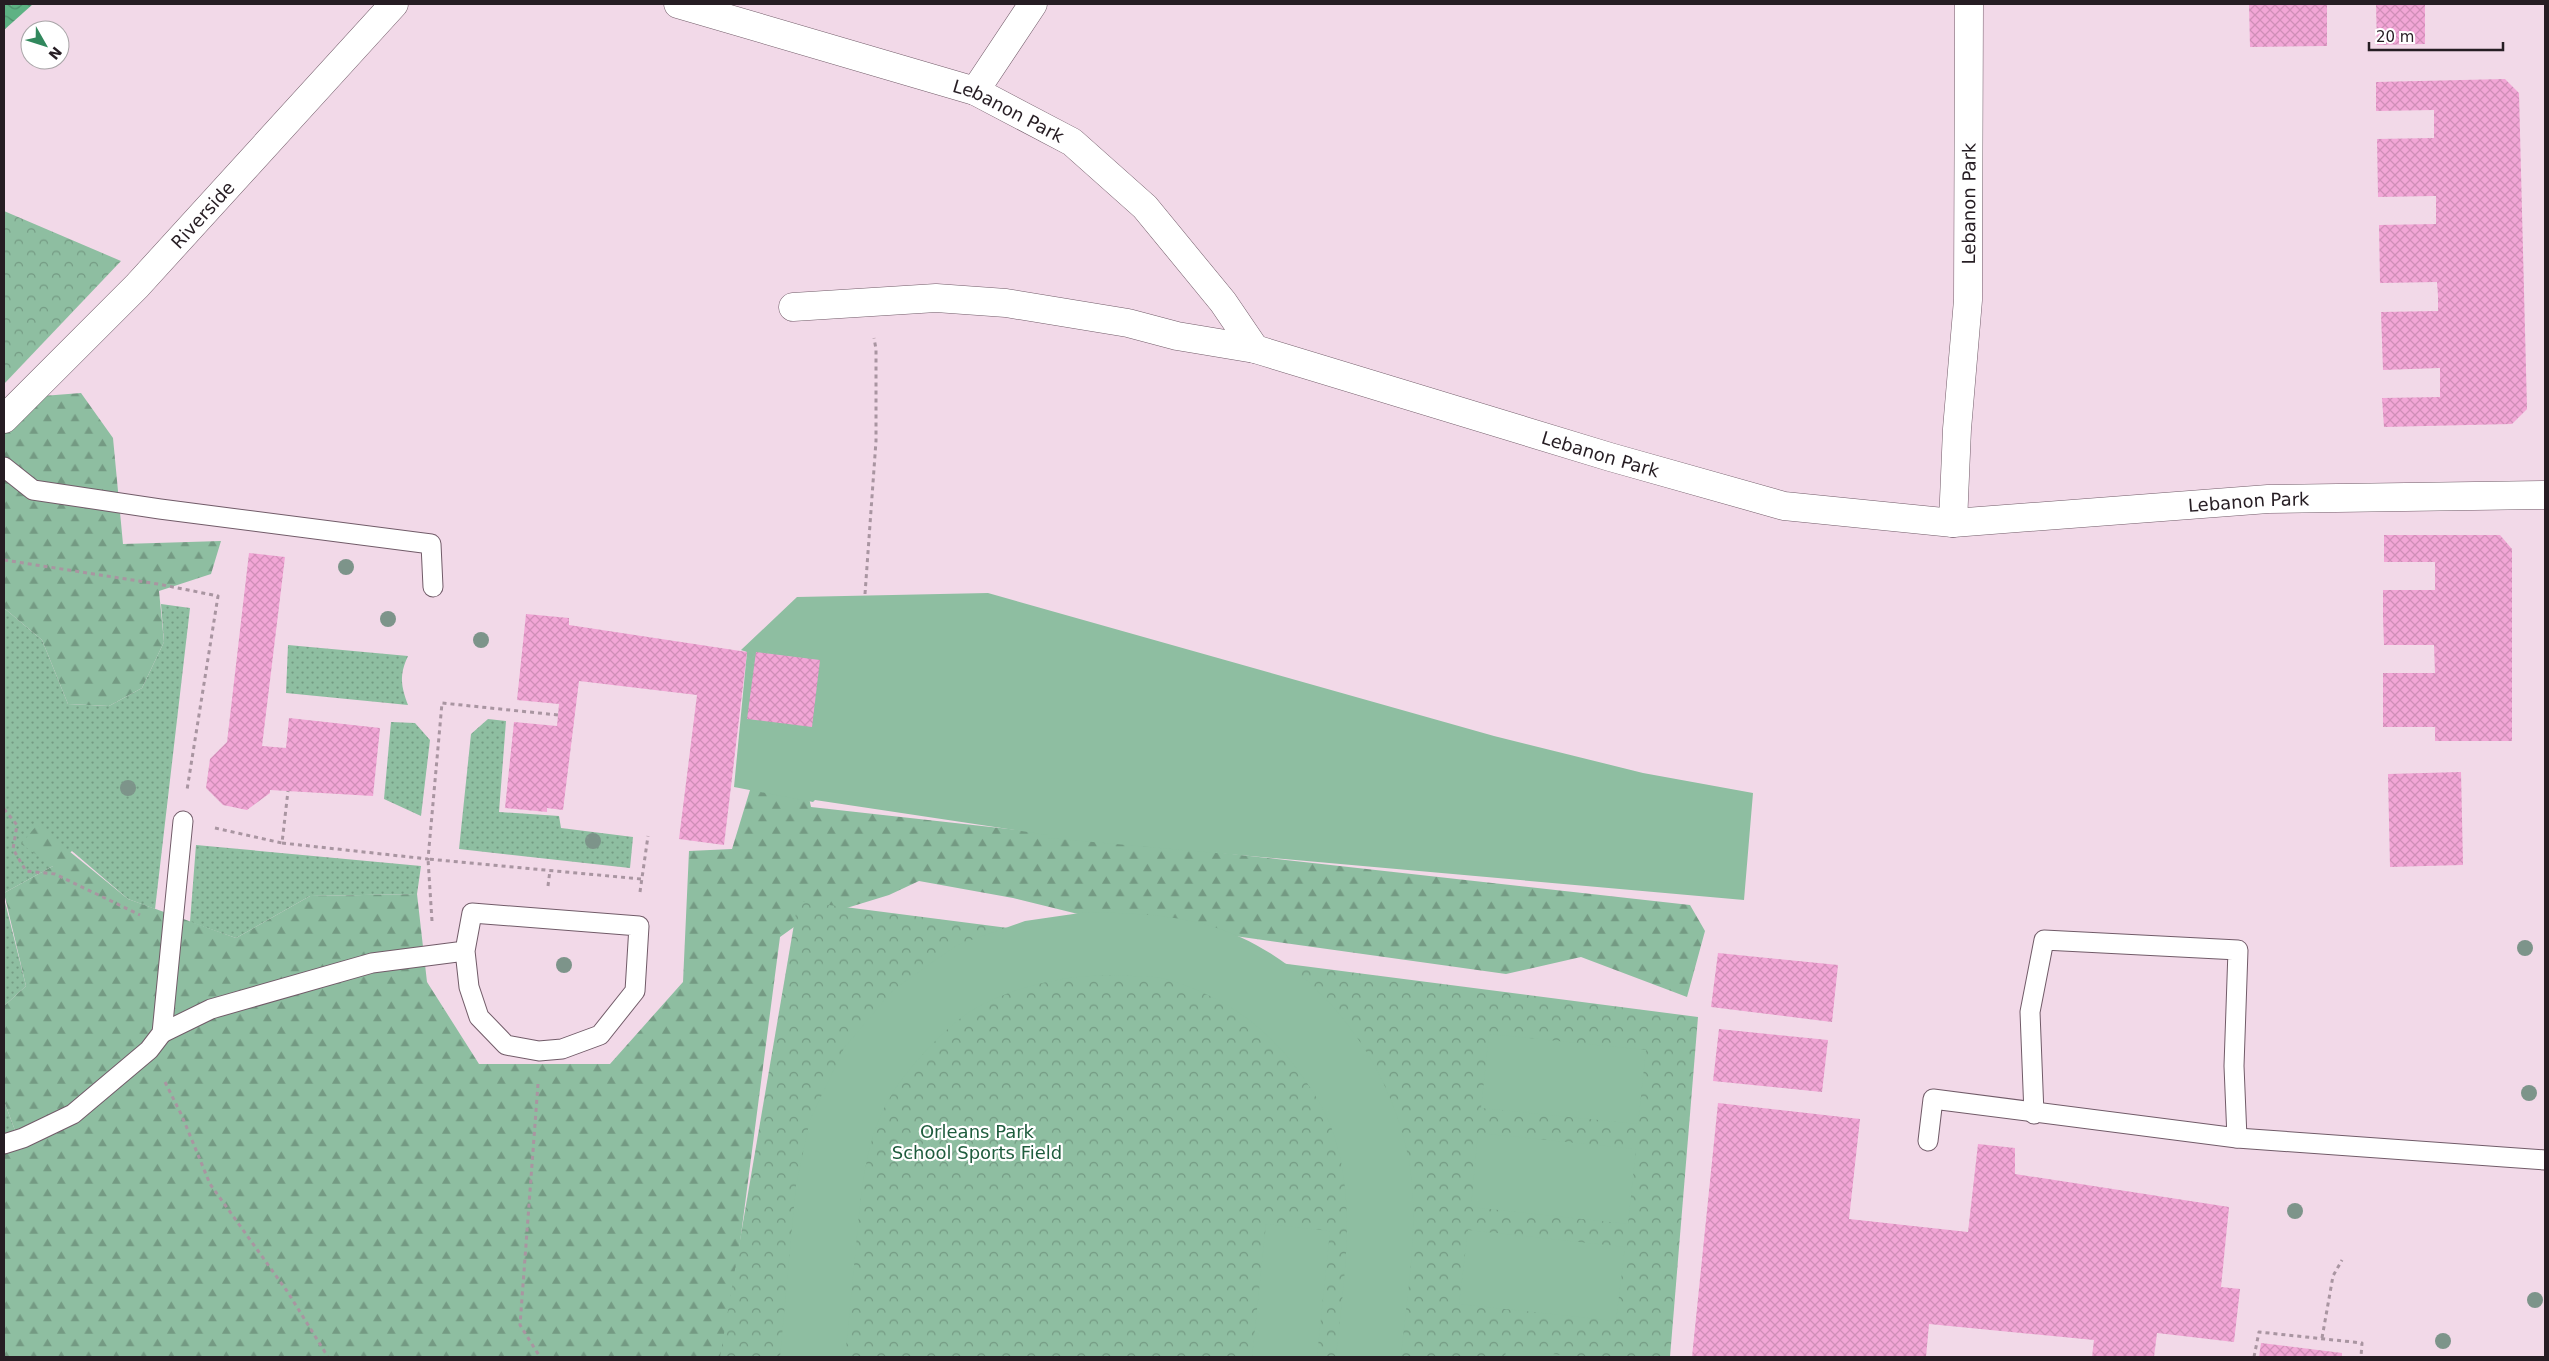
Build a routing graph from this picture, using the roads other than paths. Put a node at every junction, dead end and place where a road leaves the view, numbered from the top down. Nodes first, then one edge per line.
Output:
1 (394, 4) edge
2 (678, 4) edge
3 (1033, 4) edge
4 (1969, 4) edge
5 (975, 91) junction
6 (793, 307) dead end
7 (1255, 349) junction
8 (4, 419) edge
9 (4, 467) edge
10 (2545, 494) edge
11 (1953, 523) junction
12 (433, 587) dead end
13 (183, 821) road end
14 (465, 951) junction
15 (162, 1033) junction
16 (2034, 1114) junction
17 (2236, 1138) junction
18 (1928, 1141) dead end
19 (4, 1144) edge
20 (2545, 1160) edge

1 - 8 street, Riverside
2 - 5 street, Lebanon Park
3 - 5 street
4 - 11 street, Lebanon Park
5 - 7 street, Lebanon Park
6 - 7 street, Lebanon Park
7 - 11 street, Lebanon Park
9 - 12 lane
10 - 11 street, Lebanon Park
13 - 15 lane
14 - 14 lane
14 - 15 lane
15 - 19 lane
16 - 17 lane
16 - 17 lane
16 - 18 lane
17 - 20 lane

